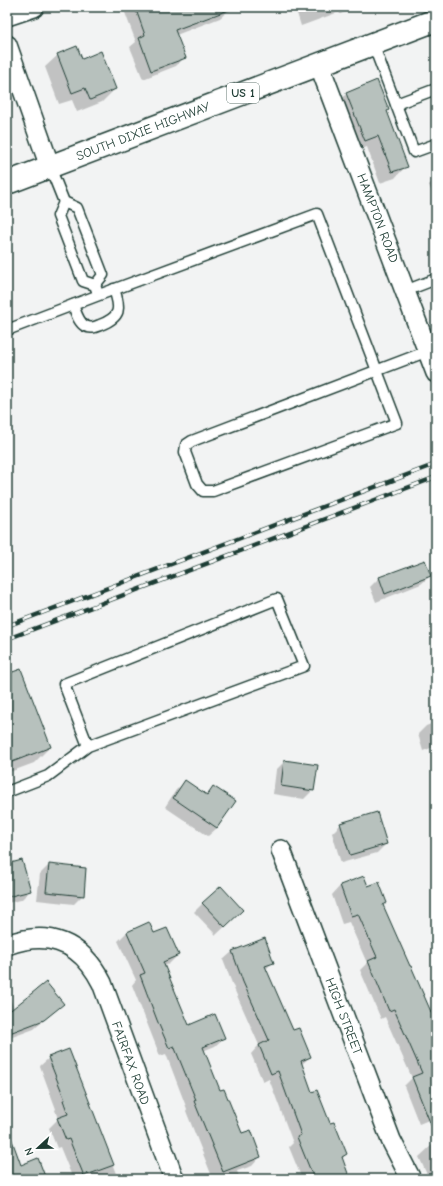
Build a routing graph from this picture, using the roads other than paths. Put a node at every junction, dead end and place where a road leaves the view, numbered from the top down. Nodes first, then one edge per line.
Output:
1 (34, 7) edge
2 (7, 16) edge
3 (436, 20) edge
4 (373, 44) junction
5 (7, 46) edge
6 (319, 64) junction
7 (436, 89) edge
8 (396, 104) junction
9 (436, 144) edge
10 (50, 167) junction
11 (7, 183) edge
12 (64, 202) junction
13 (436, 278) edge
14 (114, 289) junction
15 (97, 290) junction
16 (405, 290) junction
17 (73, 305) junction
18 (7, 330) edge
19 (428, 351) junction
20 (377, 370) junction
21 (436, 373) edge
22 (88, 746) junction
23 (7, 792) edge
24 (281, 850) dead end
25 (7, 946) edge
26 (174, 1179) edge
27 (411, 1179) edge

1 - 2 street
3 - 4 main road, SOUTH DIXIE HIGHWAY / US 1
4 - 6 main road, SOUTH DIXIE HIGHWAY / US 1
4 - 8 lane
5 - 10 street
6 - 10 main road, SOUTH DIXIE HIGHWAY / US 1
6 - 16 street, HAMPTON ROAD
7 - 8 lane
8 - 9 lane
10 - 11 main road, SOUTH DIXIE HIGHWAY / US 1
10 - 12 lane
12 - 15 lane
12 - 15 lane
13 - 16 lane
14 - 15 lane
14 - 17 lane
14 - 20 lane
15 - 17 lane
16 - 19 street, HAMPTON ROAD
17 - 18 lane
19 - 20 lane
19 - 21 street, HAMPTON ROAD
20 - 20 lane
22 - 22 lane
22 - 23 lane
24 - 27 street, HIGH STREET
25 - 26 street, FAIRFAX ROAD

